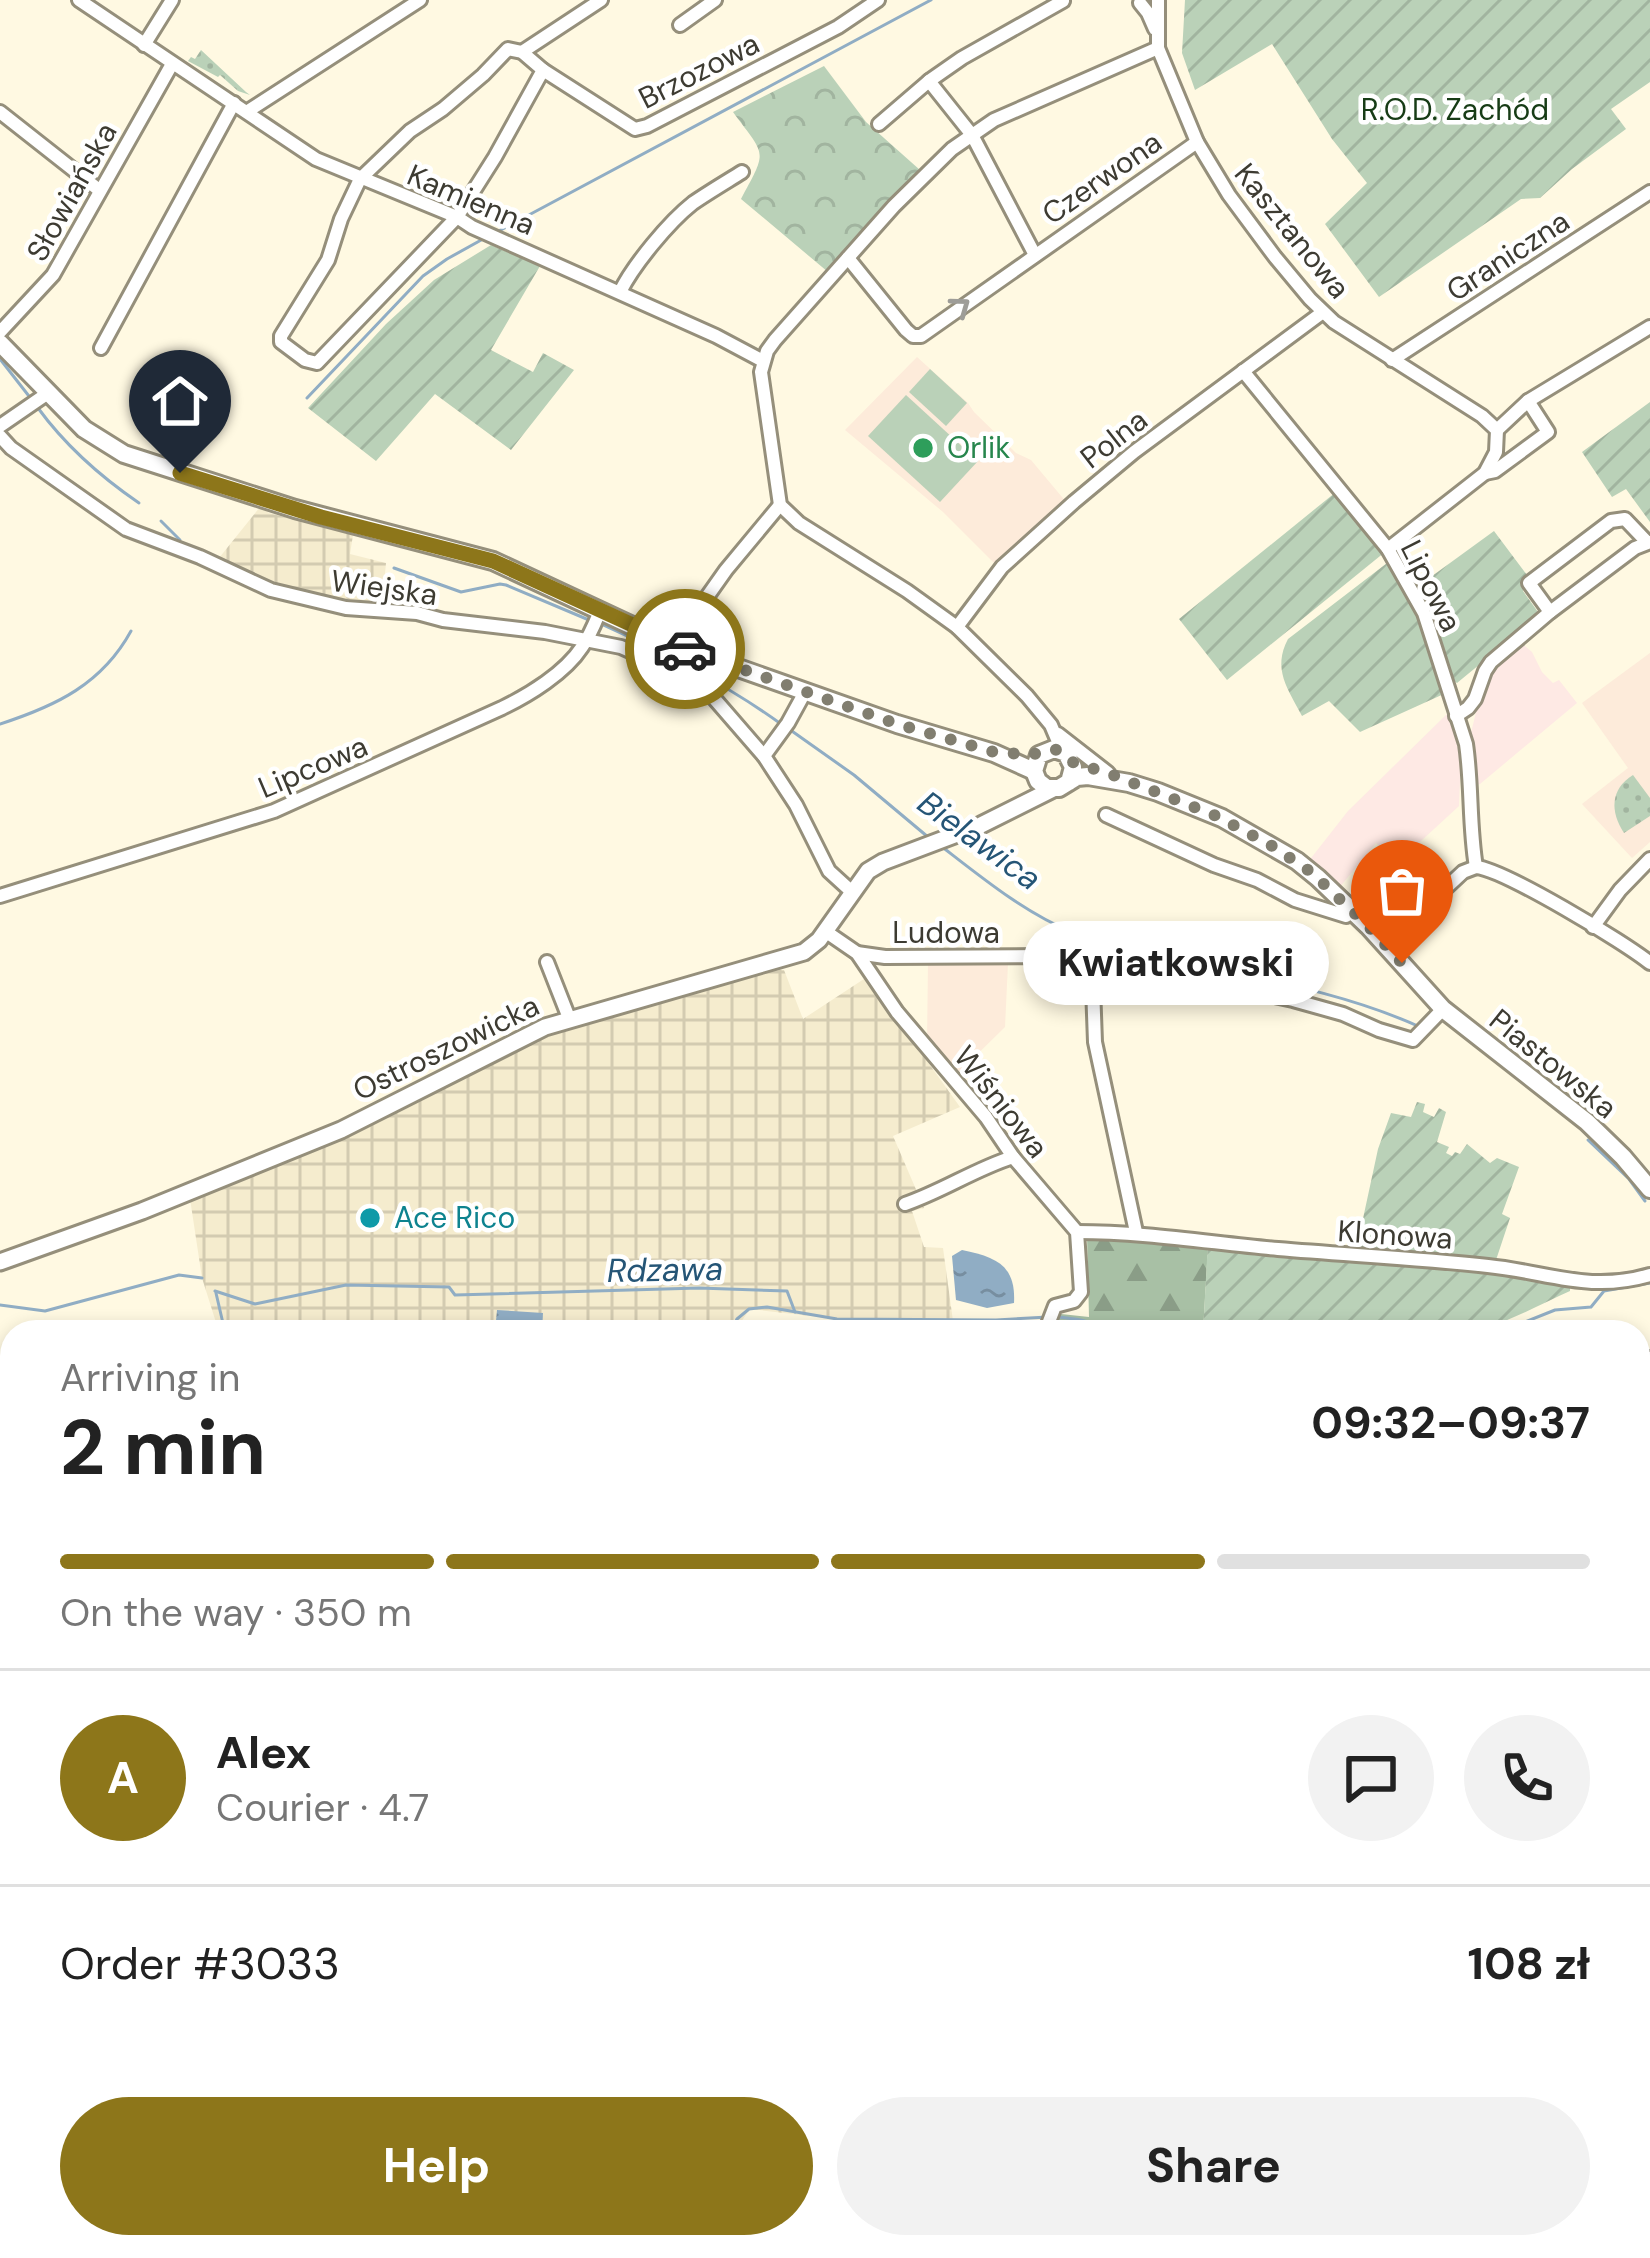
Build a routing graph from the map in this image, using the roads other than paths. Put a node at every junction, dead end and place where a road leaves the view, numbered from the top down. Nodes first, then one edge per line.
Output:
1 (80, 0) edge
2 (172, 0) edge
3 (420, 0) edge
4 (601, 0) edge
5 (715, 0) edge
6 (878, 0) edge
7 (1156, 0) edge
8 (1063, 1) edge
9 (1137, 2) edge
10 (680, 25) dead end
11 (1158, 42) junction
12 (144, 45) junction
13 (522, 52) junction
14 (172, 64) junction
15 (543, 70) junction
16 (929, 81) junction
17 (234, 103) junction
18 (248, 111) junction
19 (0, 112) edge
20 (880, 124) dead end
21 (972, 135) junction
22 (1196, 142) junction
23 (742, 172) dead end
24 (360, 179) junction
25 (99, 190) junction
26 (1650, 192) edge
27 (457, 217) junction
28 (1035, 254) junction
29 (848, 258) junction
30 (620, 292) junction
31 (1323, 312) junction
32 (1650, 327) edge
33 (0, 332) edge
34 (0, 343) edge
35 (101, 348) dead end
36 (1392, 360) junction
37 (763, 361) junction
38 (1243, 371) junction
39 (38, 400) junction
40 (1528, 401) junction
41 (0, 426) edge
42 (1497, 430) junction
43 (0, 436) edge
44 (1485, 473) junction
45 (780, 505) junction
46 (1648, 542) edge
47 (1388, 549) junction
48 (1550, 612) junction
49 (596, 619) junction
50 (957, 627) junction
51 (586, 642) junction
52 (674, 645) junction
53 (805, 692) junction
54 (1456, 716) junction
55 (764, 756) junction
56 (1049, 757) junction
57 (1108, 773) junction
58 (1129, 783) junction
59 (1061, 785) junction
60 (1022, 803) junction
61 (1106, 815) dead end
62 (1650, 860) edge
63 (1476, 867) junction
64 (852, 892) junction
65 (0, 896) edge
66 (1354, 911) junction
67 (1593, 927) junction
68 (825, 931) junction
69 (1386, 944) junction
70 (857, 953) junction
71 (1092, 959) junction
72 (547, 962) dead end
73 (1650, 963) edge
74 (569, 1018) junction
75 (1431, 1022) junction
76 (1013, 1157) junction
77 (1650, 1189) edge
78 (905, 1204) dead end
79 (1077, 1232) junction
80 (1136, 1232) junction
81 (0, 1262) edge
82 (1650, 1275) edge
83 (1050, 1320) edge

1 - 12 street, Kamienna
2 - 12 street
3 - 18 street
4 - 13 street
5 - 10 street
6 - 15 street, Brzozowa
7 - 9 street
7 - 11 street, Kasztanowa
8 - 16 street
9 - 11 street, Kasztanowa
11 - 21 street
11 - 22 street, Kasztanowa
12 - 14 street, Kamienna
13 - 15 street
13 - 24 street
14 - 17 street, Kamienna
14 - 25 street, Słowiańska
15 - 27 street
16 - 20 street
16 - 21 street, Czerwona
17 - 18 street, Kamienna
17 - 35 street
18 - 24 street, Kamienna
19 - 25 street
21 - 28 street, Czerwona
21 - 29 street
22 - 28 street, Czerwona
22 - 31 street, Kasztanowa
23 - 30 street
24 - 27 street, Kamienna
24 - 27 street
25 - 33 street, Słowiańska
26 - 36 street, Graniczna
27 - 30 street, Kamienna
29 -> 28 street, Czerwona
29 - 37 street
30 - 37 street, Kamienna
31 - 36 street, Kasztanowa
31 - 38 street, Polna
32 - 40 street
34 - 39 main road
36 - 42 street, Kasztanowa
37 - 45 street
38 - 47 street, Lipowa
38 - 50 street, Polna
39 - 41 street
39 - 49 main road
40 - 42 street
40 - 44 street
42 - 44 street
43 - 51 street, Wiejska
44 - 47 street
45 - 50 street
45 - 52 street
46 - 48 street
46 - 48 street
47 - 54 street, Lipowa
48 - 54 street
49 - 51 street, Lipcowa
49 - 52 main road
50 - 56 street
51 - 55 street, Wiejska
51 - 65 street, Lipcowa
52 - 53 main road
53 - 55 street
53 - 56 main road
54 - 63 street, Lipowa
55 - 64 street, Wiejska
56 - 57 main road, Piastowska
56 - 57 street, Piastowska
56 - 59 main road
56 - 59 main road
56 - 60 street
57 - 58 main road, Piastowska
58 - 59 main road, Piastowska
58 - 66 main road, Piastowska
59 - 60 street, Ostroszowicka
60 - 64 street, Ostroszowicka
61 - 66 street
62 - 67 street
63 - 67 street
63 - 69 street
64 - 68 street, Ostroszowicka
66 - 69 main road, Piastowska
67 - 73 street
68 - 70 street, Wiśniowa
68 - 74 street, Ostroszowicka
69 - 75 main road, Piastowska
70 - 71 street, Ludowa
70 - 76 street, Wiśniowa
71 - 75 street, Ludowa
71 - 80 street
72 - 74 street
74 - 81 street, Ostroszowicka
75 - 77 main road, Piastowska
76 - 78 street
76 - 79 street, Wiśniowa
79 - 80 street, Klonowa
79 - 83 street
80 - 82 street, Klonowa

